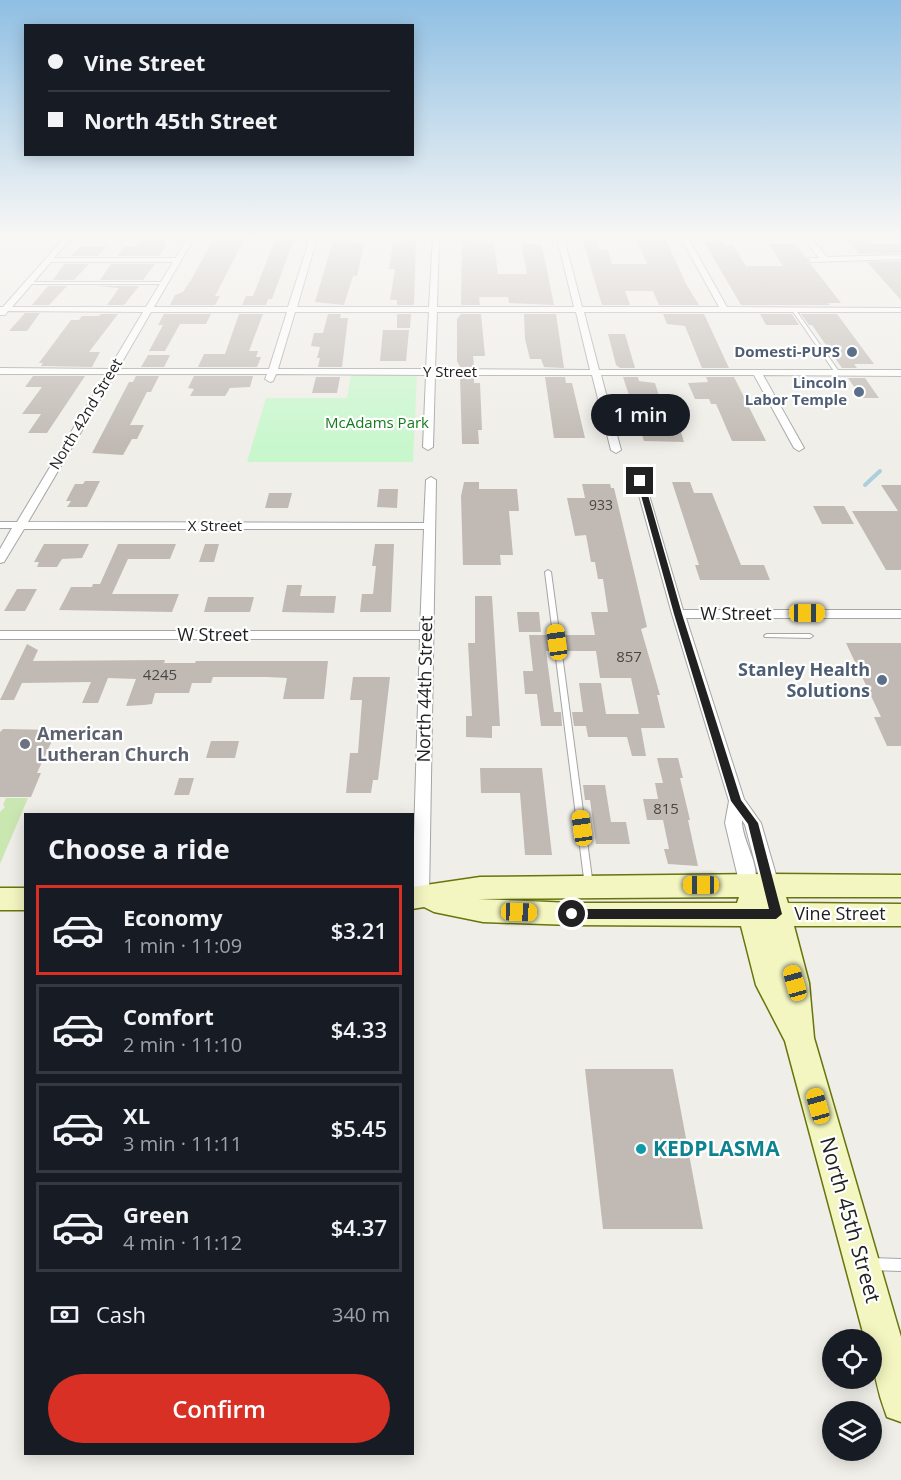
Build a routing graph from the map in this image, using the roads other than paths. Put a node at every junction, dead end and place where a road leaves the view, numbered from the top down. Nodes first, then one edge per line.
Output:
1 (293, 307) edge
2 (578, 307) edge
3 (722, 307) edge
4 (148, 309) junction
5 (292, 310) junction
6 (434, 310) junction
7 (579, 310) junction
8 (724, 310) junction
9 (794, 310) junction
10 (901, 310) edge
11 (2, 311) edge
12 (0, 371) edge
13 (112, 372) junction
14 (432, 372) junction
15 (596, 372) junction
16 (758, 372) junction
17 (838, 373) junction
18 (901, 373) edge
19 (271, 376) junction
20 (428, 447) dead end
21 (799, 448) dead end
22 (616, 450) dead end
23 (431, 480) dead end
24 (640, 481) dead end
25 (0, 525) edge
26 (20, 525) junction
27 (429, 526) junction
28 (0, 559) edge
29 (548, 572) dead end
30 (678, 614) junction
31 (901, 614) edge
32 (0, 635) edge
33 (427, 635) junction
34 (767, 636) dead end
35 (810, 636) dead end
36 (758, 885) junction
37 (589, 886) junction
38 (901, 886) edge
39 (416, 898) edge
40 (0, 899) edge
41 (24, 899) edge
42 (764, 914) junction
43 (901, 915) edge
44 (862, 1264) junction
45 (901, 1265) edge
46 (901, 1403) edge

1 - 5 street
2 - 7 street
3 - 8 street
4 - 5 street
4 - 11 street
4 - 13 street, North 42nd Street
5 - 6 street
5 - 19 street
6 - 7 street
6 - 14 street
7 - 8 street
7 - 15 street
8 - 9 street
9 - 10 street
9 - 17 lane
12 - 13 street, Y Street
13 - 19 street, Y Street
13 - 26 street, North 42nd Street
14 - 15 street, Y Street
14 - 19 street, Y Street
14 - 20 street
15 - 16 street, Y Street
15 - 22 street
16 - 17 street, Y Street
16 - 21 street
17 - 18 street, Y Street
23 - 27 street, North 44th Street
24 - 30 street, North 45th Street
25 - 26 street, X Street
26 - 27 street, X Street
26 - 28 street, North 42nd Street
27 - 33 street, North 44th Street
29 - 37 lane
30 - 31 street, W Street
30 - 36 street, North 45th Street
32 - 33 street, W Street
33 - 39 street, North 44th Street
34 - 35 lane
36 - 37 main road, Vine Street
36 - 38 main road, Vine Street
36 - 42 main road, North 45th Street
37 - 39 main road, Vine Street
39 - 42 main road, Vine Street
40 - 41 main road
42 - 43 main road, Vine Street
42 - 44 main road, North 45th Street
44 - 45 lane
44 - 46 main road, North 45th Street

